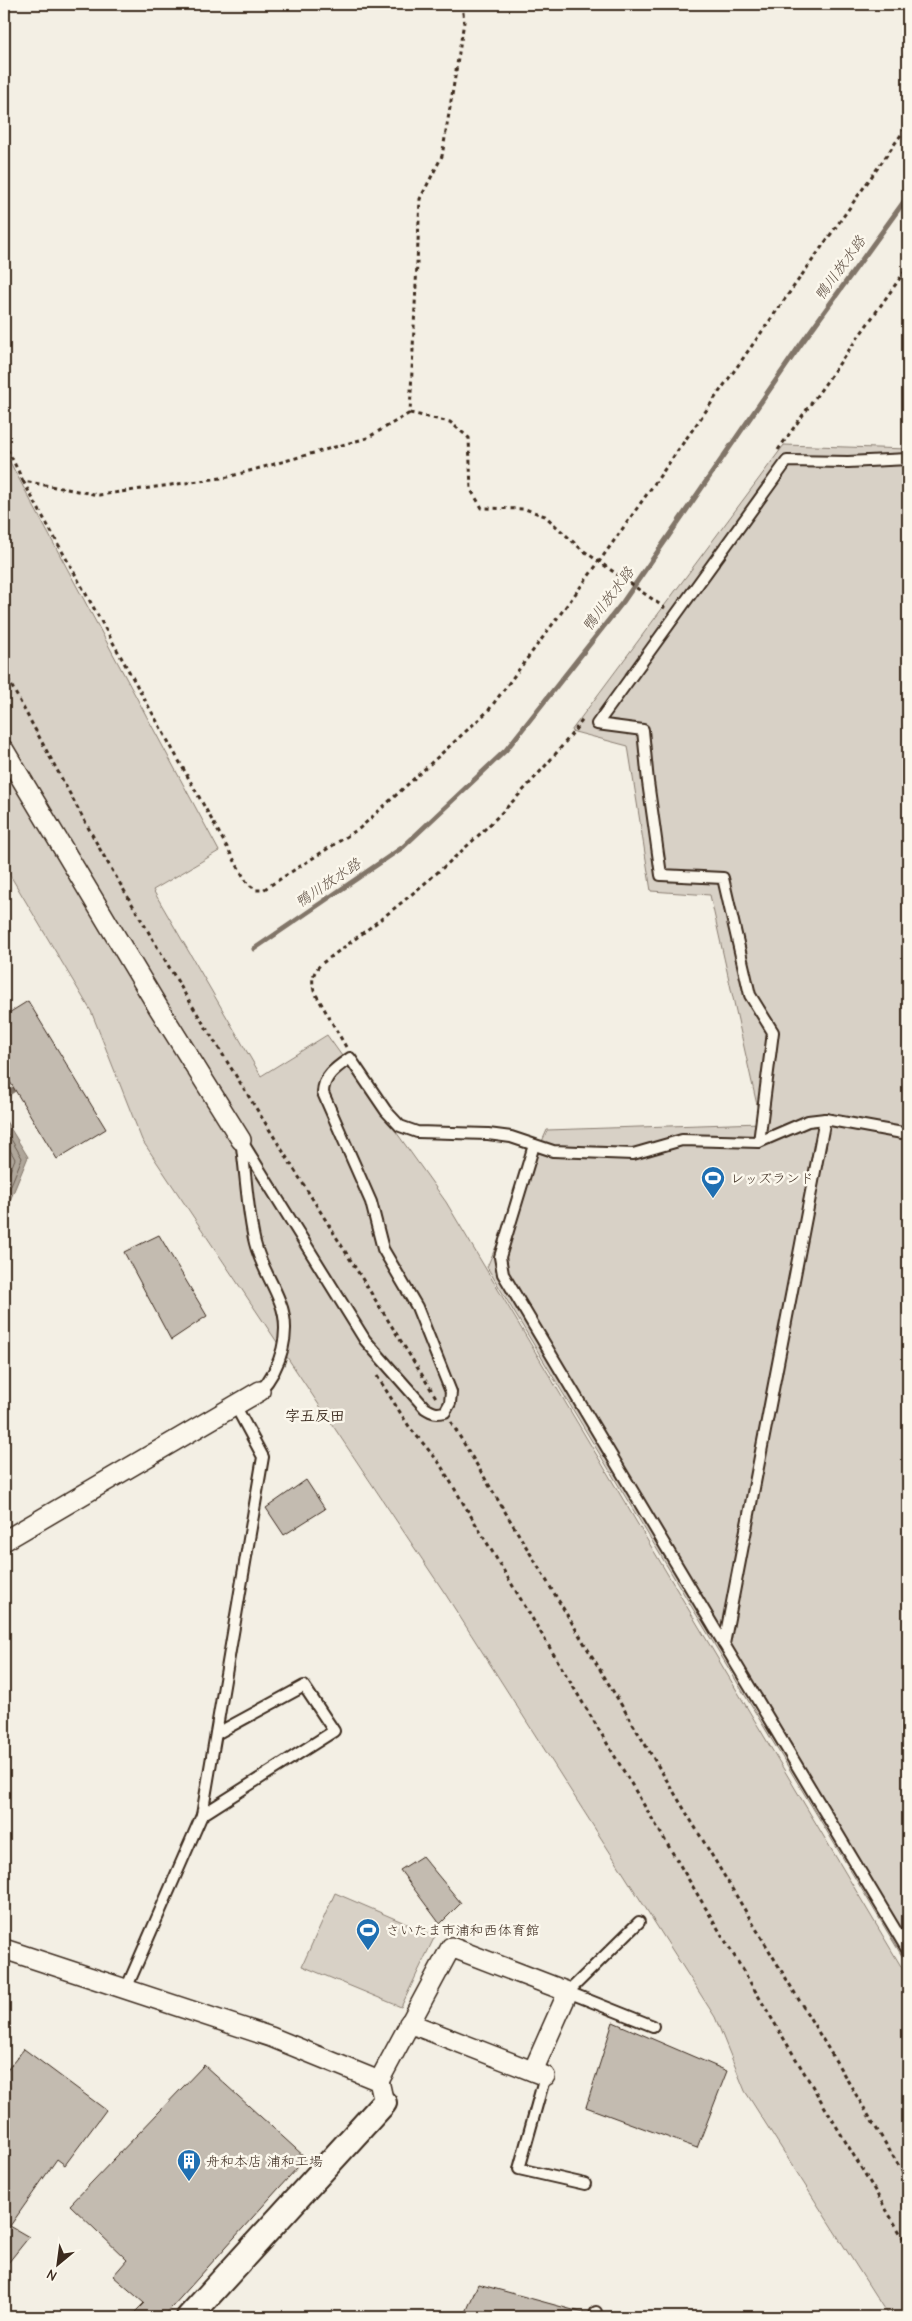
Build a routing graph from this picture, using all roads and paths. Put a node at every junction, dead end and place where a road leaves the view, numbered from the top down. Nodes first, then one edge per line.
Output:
1 (462, 4) edge
2 (908, 125) edge
3 (908, 267) edge
4 (410, 413) junction
5 (4, 442) edge
6 (775, 454) dead end
7 (908, 459) edge
8 (23, 481) junction
9 (601, 563) junction
10 (671, 600) dead end
11 (665, 608) junction
12 (660, 615) dead end
13 (4, 672) edge
14 (585, 717) dead end
15 (4, 750) edge
16 (350, 1058) junction
17 (825, 1119) junction
18 (908, 1134) edge
19 (241, 1140) junction
20 (759, 1142) junction
21 (534, 1145) junction
22 (375, 1373) dead end
23 (260, 1390) joint
24 (235, 1405) junction
25 (445, 1412) junction
26 (4, 1541) edge
27 (724, 1644) junction
28 (216, 1734) junction
29 (202, 1815) junction
30 (640, 1922) dead end
31 (4, 1949) edge
32 (908, 1951) edge
33 (126, 1990) junction
34 (568, 1992) junction
35 (409, 2023) junction
36 (653, 2026) dead end
37 (539, 2074) junction
38 (381, 2092) junction
39 (908, 2181) edge
40 (585, 2184) dead end
41 (908, 2246) edge
42 (189, 2317) edge

1 - 4 path
2 - 9 path
3 - 6 path
4 - 8 path
4 - 9 path
5 - 8 path
7 - 20 lane
8 - 9 path
9 - 11 path
10 - 11 path
11 - 12 path
13 - 25 path
14 - 16 path
15 - 19 street
16 - 21 lane
16 - 25 lane
17 - 18 lane
17 - 20 lane
17 - 27 lane
19 - 23 lane
19 - 25 lane
20 - 21 lane
21 - 27 lane
22 - 41 path
23 - 24 street
24 - 26 street
24 - 28 lane
25 - 39 path
27 - 32 lane
28 - 29 lane
28 - 29 lane
29 - 33 lane
30 - 34 lane
31 - 33 street
33 - 38 street
34 - 35 street
34 - 36 lane
34 - 37 street
35 - 37 street
35 - 38 street
37 - 40 lane
38 - 42 street

